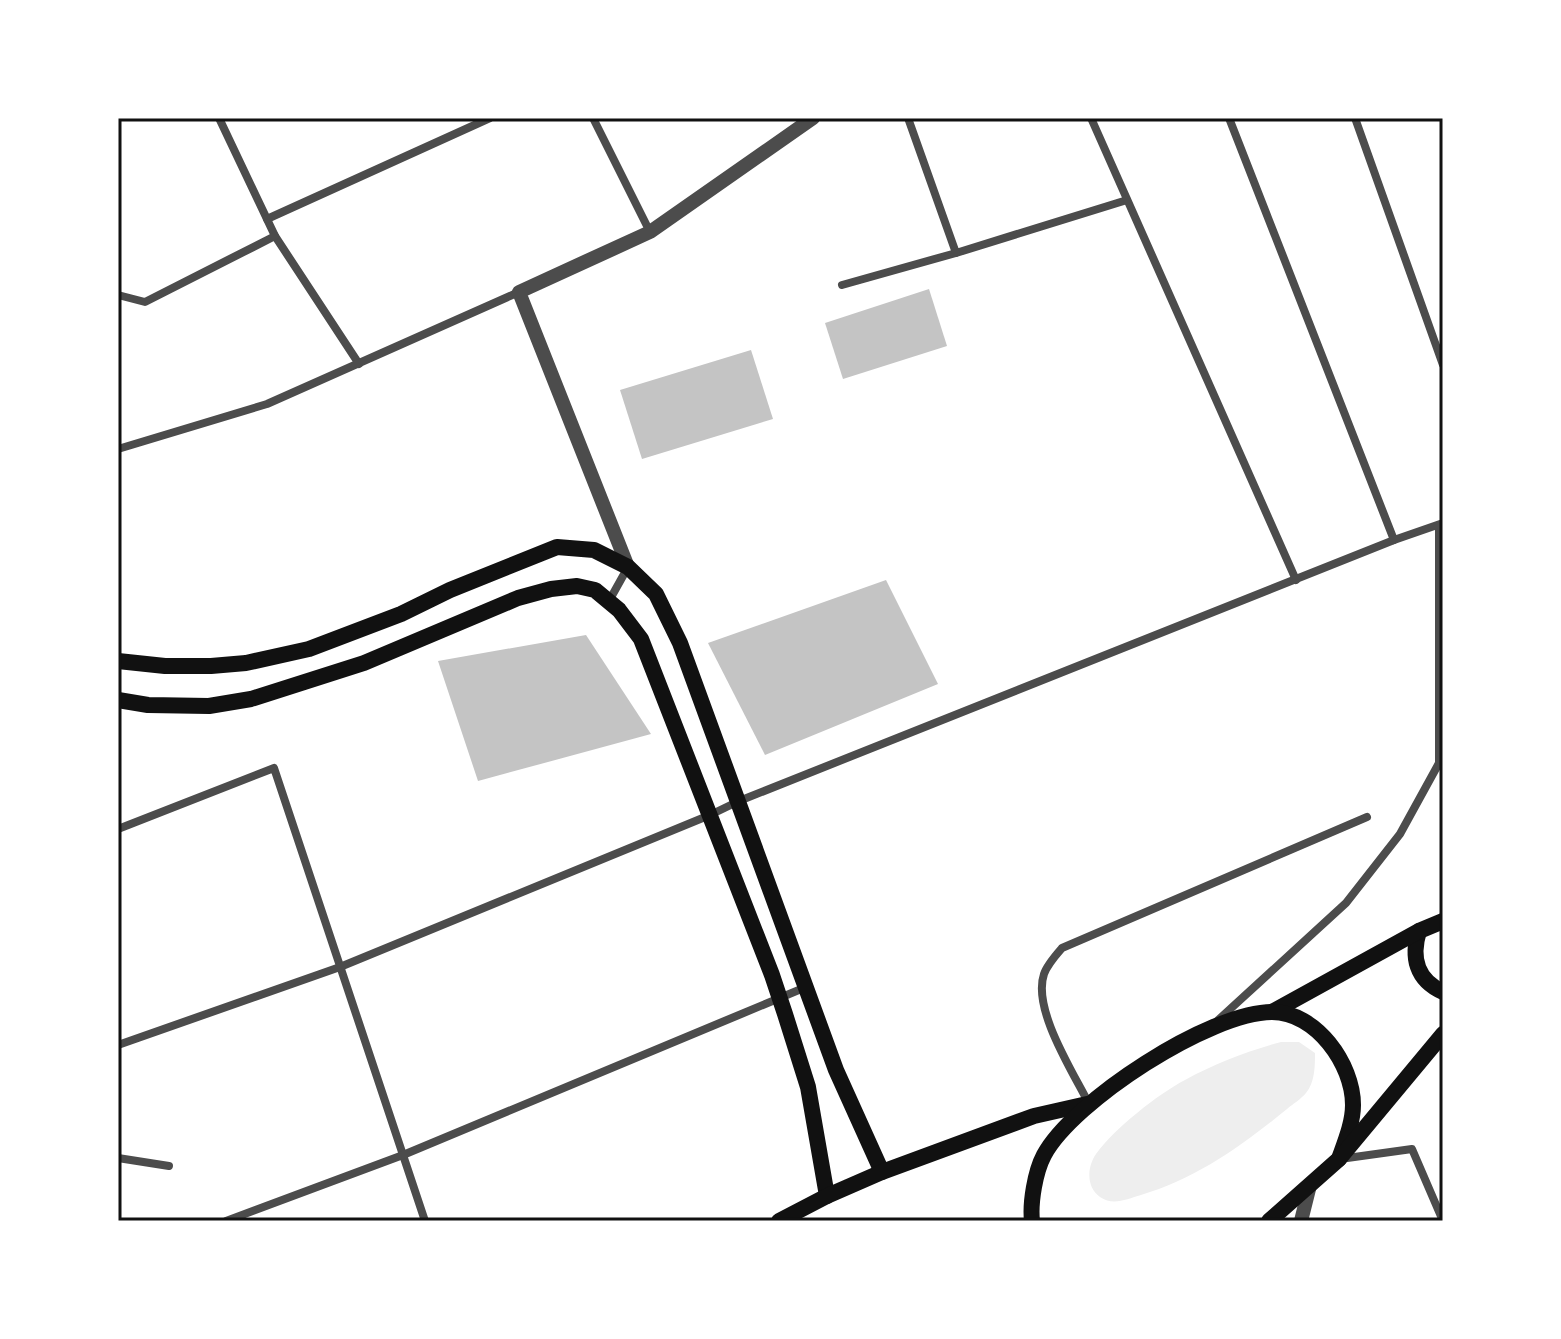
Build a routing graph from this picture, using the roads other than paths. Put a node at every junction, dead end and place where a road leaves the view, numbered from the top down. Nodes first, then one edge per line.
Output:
1 (219, 118) edge
2 (490, 118) edge
3 (593, 118) edge
4 (813, 118) edge
5 (908, 118) edge
6 (1091, 118) edge
7 (1229, 118) edge
8 (1355, 118) edge
9 (1127, 200) junction
10 (267, 219) junction
11 (650, 232) junction
12 (275, 236) junction
13 (956, 253) junction
14 (842, 285) dead end
15 (519, 292) junction
16 (118, 295) edge
17 (359, 364) junction
18 (1443, 365) edge
19 (118, 449) edge
20 (1441, 524) edge
21 (1394, 540) junction
22 (628, 567) junction
23 (1296, 580) junction
24 (609, 601) junction
25 (118, 661) edge
26 (118, 700) edge
27 (1441, 721) edge
28 (1441, 766) edge
29 (739, 801) junction
30 (710, 815) junction
31 (1367, 817) dead end
32 (118, 829) edge
33 (1443, 921) edge
34 (1419, 931) junction
35 (340, 967) junction
36 (806, 987) junction
37 (1443, 992) edge
38 (779, 997) junction
39 (1272, 1012) junction
40 (1208, 1028) junction
41 (1443, 1034) edge
42 (118, 1045) edge
43 (1089, 1104) junction
44 (403, 1155) junction
45 (118, 1158) edge
46 (1339, 1159) junction
47 (169, 1166) dead end
48 (882, 1172) junction
49 (1310, 1185) junction
50 (827, 1196) junction
51 (226, 1221) edge
52 (425, 1221) edge
53 (779, 1221) edge
54 (1032, 1221) edge
55 (1269, 1221) edge
56 (1301, 1221) edge
57 (1443, 1221) edge

1 - 10 street
2 - 10 street
3 - 11 street
4 - 11 street
5 - 13 street
6 - 9 street
7 - 21 street
8 - 18 street
9 - 13 street
9 - 23 street
10 - 12 street
11 - 15 street
12 - 16 street
12 - 17 street
13 - 14 street
15 - 17 street
15 - 22 street
17 - 19 street
20 - 21 street
20 - 27 street
21 - 23 street
22 - 24 street
22 - 25 main road
22 - 29 main road
23 - 29 street
24 - 26 main road
24 - 30 main road
27 - 28 street
28 - 40 street
29 - 30 street
29 - 36 main road
30 - 35 street
30 - 38 main road
31 - 43 street
32 - 35 street
33 - 34 main road
34 - 37 main road
34 - 39 main road
35 - 42 street
35 - 44 street
36 - 38 street
36 - 48 main road
38 - 44 street
38 - 50 main road
39 - 40 main road
39 - 46 main road
40 - 43 main road
41 - 46 main road
43 - 48 main road
43 - 54 main road
44 - 51 street
44 - 52 street
45 - 47 street
46 - 49 main road
46 - 57 street
48 - 50 main road
49 - 55 main road
49 - 56 street
50 - 53 main road

